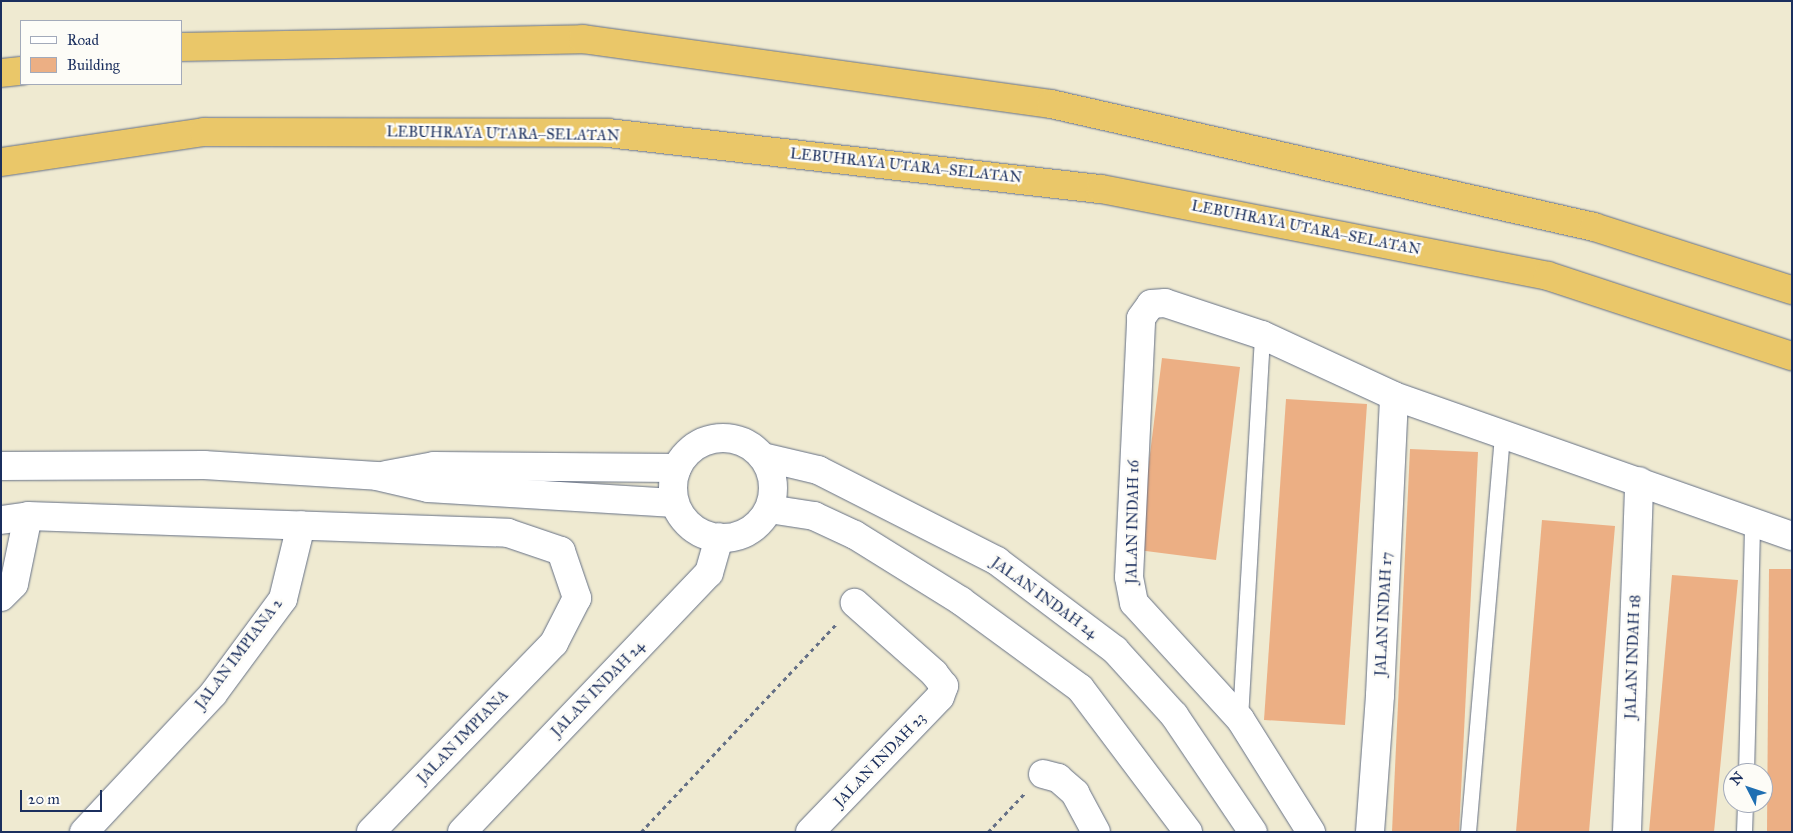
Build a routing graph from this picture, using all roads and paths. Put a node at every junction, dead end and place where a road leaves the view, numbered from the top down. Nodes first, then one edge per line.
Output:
1 (182, 47) edge
2 (20, 70) edge
3 (1, 74) edge
4 (1, 162) edge
5 (1792, 290) edge
6 (1262, 335) junction
7 (1792, 356) edge
8 (1394, 396) junction
9 (1502, 433) junction
10 (763, 457) junction
11 (1, 466) edge
12 (677, 468) junction
13 (378, 476) junction
14 (1640, 481) junction
15 (675, 503) junction
16 (768, 509) junction
17 (28, 516) junction
18 (1, 520) edge
19 (1752, 522) junction
20 (301, 525) junction
21 (1792, 536) edge
22 (719, 537) junction
23 (1, 597) edge
24 (855, 603) joint
25 (1240, 720) junction
26 (1746, 763) edge
27 (1043, 774) joint
28 (1745, 813) edge
29 (84, 832) edge
30 (371, 832) edge
31 (462, 832) edge
32 (641, 832) edge
33 (810, 832) edge
34 (988, 832) edge
35 (1096, 832) edge
36 (1188, 832) edge
37 (1253, 832) edge
38 (1311, 832) edge
39 (1370, 832) edge
40 (1468, 832) edge
41 (1627, 832) edge
42 (1744, 832) edge

1 - 5 highway
2 - 3 highway
4 - 7 highway, LEBUHRAYA UTARA–SELATAN
6 - 8 street
6 - 25 lane
6 - 25 street, JALAN INDAH 16
8 - 9 street
8 - 39 street, JALAN INDAH 17
9 - 14 street
9 - 40 lane
10 - 12 street
10 - 16 street
10 - 37 street, JALAN INDAH 24
11 - 13 street
12 - 13 street
12 - 15 street
13 - 15 street
14 - 19 street
14 - 41 street, JALAN INDAH 18
15 - 22 street
16 - 22 street
16 - 36 street
17 - 18 street
17 - 20 street
17 - 23 street
19 - 21 street
19 - 26 lane
20 - 29 street, JALAN IMPIANA 2
20 - 30 street, JALAN IMPIANA
22 - 31 street, JALAN INDAH 24
24 - 32 path
24 - 33 street, JALAN INDAH 23
25 - 38 street, JALAN INDAH 16
27 - 34 path
27 - 35 street
28 - 42 lane

